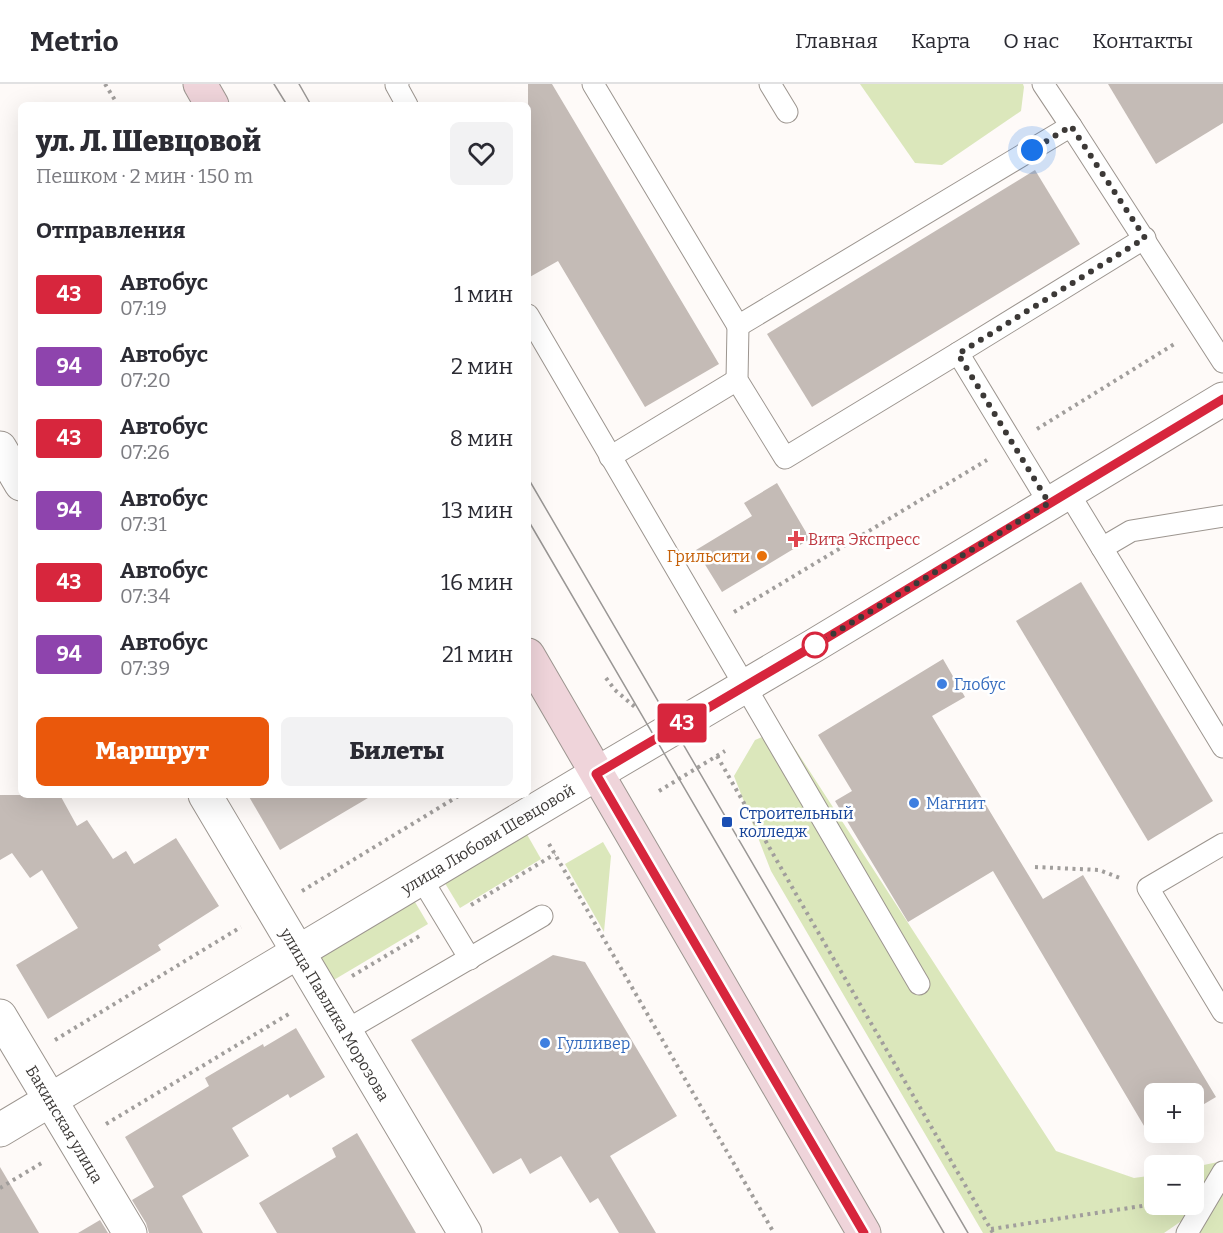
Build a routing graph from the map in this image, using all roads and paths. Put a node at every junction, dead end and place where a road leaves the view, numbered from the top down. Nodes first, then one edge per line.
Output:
1 (105, 84) edge
2 (200, 84) edge
3 (398, 84) edge
4 (594, 84) edge
5 (770, 84) edge
6 (1043, 84) edge
7 (116, 102) edge
8 (210, 102) edge
9 (405, 102) edge
10 (787, 112) dead end
11 (1071, 126) junction
12 (1145, 238) junction
13 (531, 320) edge
14 (738, 326) junction
15 (1201, 328) junction
16 (958, 354) junction
17 (1223, 362) edge
18 (737, 380) junction
19 (1223, 399) edge
20 (1013, 444) junction
21 (0, 448) edge
22 (610, 457) junction
23 (18, 479) edge
24 (1058, 498) junction
25 (1223, 516) edge
26 (1102, 548) junction
27 (727, 657) junction
28 (531, 660) edge
29 (606, 678) dead end
30 (744, 686) junction
31 (638, 709) dead end
32 (1223, 747) edge
33 (725, 751) dead end
34 (717, 756) junction
35 (596, 774) junction
36 (658, 791) dead end
37 (207, 798) edge
38 (455, 798) edge
39 (531, 813) junction
40 (1223, 844) edge
41 (555, 854) junction
42 (1035, 867) dead end
43 (421, 878) junction
44 (1148, 888) junction
45 (272, 908) junction
46 (542, 916) dead end
47 (446, 920) junction
48 (298, 952) junction
49 (470, 959) junction
50 (920, 984) dead end
51 (323, 994) junction
52 (1223, 1012) edge
53 (0, 1016) edge
54 (345, 1031) junction
55 (25, 1058) junction
56 (50, 1100) junction
57 (0, 1130) edge
58 (75, 1143) junction
59 (1223, 1172) edge
60 (0, 1188) edge
61 (1144, 1206) edge
62 (994, 1232) edge
63 (130, 1233) edge
64 (465, 1233) edge
65 (774, 1233) edge
66 (864, 1233) edge
67 (1187, 1233) edge

1 - 7 path
2 - 8 main road
3 - 9 lane
4 - 14 lane
5 - 10 lane
6 - 11 lane
11 - 12 lane
11 - 14 lane
12 - 15 lane
12 - 16 lane
13 - 22 lane
14 - 18 lane
15 - 17 lane
15 - 20 path
16 - 18 lane
16 - 20 lane
18 - 22 lane
19 - 24 street, улица Любови Шевцовой
20 - 24 lane
20 - 27 path
21 - 23 street
22 - 27 lane
24 - 26 lane
24 - 30 street, улица Любови Шевцовой
25 - 26 lane
26 - 32 lane
27 - 30 lane
28 - 35 main road
29 - 31 path
30 - 35 street, улица Любови Шевцовой
30 - 50 lane
33 - 34 path
34 - 36 path
34 - 62 path
35 - 39 street, улица Любови Шевцовой
35 - 66 main road
37 - 45 street, улица Павлика Морозова
38 - 45 path
39 - 41 path
39 - 43 street, улица Любови Шевцовой
40 - 44 lane
41 - 47 path
41 - 65 path
42 - 44 path
43 - 47 lane
43 - 48 street, улица Любови Шевцовой
44 - 52 lane
45 - 48 street, улица Павлика Морозова
45 - 55 path
46 - 49 lane
47 - 49 lane
47 - 51 path
48 - 51 street, улица Павлика Морозова
48 - 56 street, улица Любови Шевцовой
49 - 54 lane
51 - 54 street, улица Павлика Морозова
51 - 58 path
53 - 55 street, Бакинская улица
54 - 64 street, улица Павлика Морозова
55 - 56 street, Бакинская улица
56 - 57 street, улица Любови Шевцовой
56 - 58 street, Бакинская улица
58 - 60 path
58 - 63 street, Бакинская улица
59 - 67 lane
61 - 62 path

